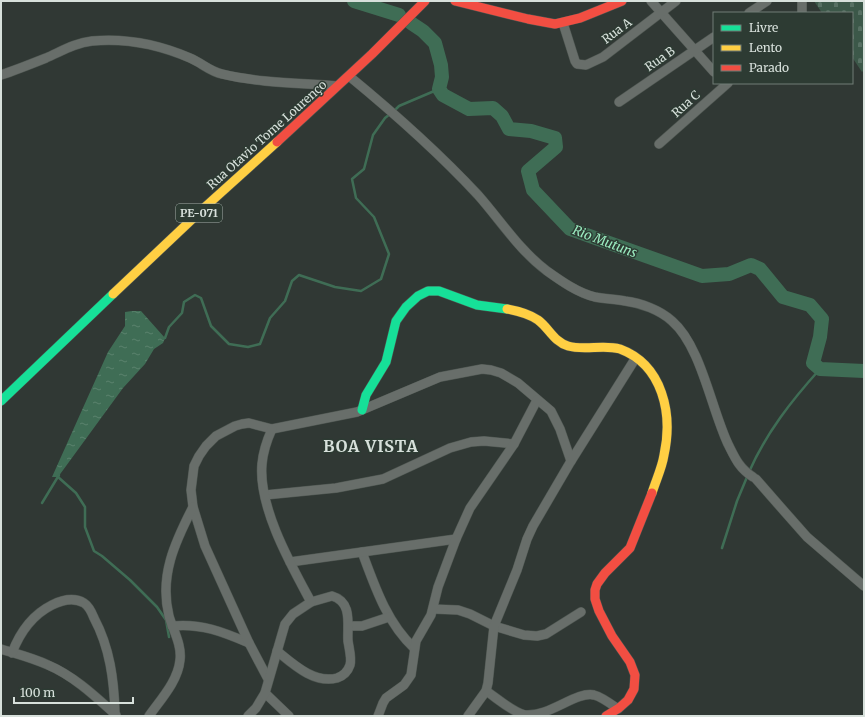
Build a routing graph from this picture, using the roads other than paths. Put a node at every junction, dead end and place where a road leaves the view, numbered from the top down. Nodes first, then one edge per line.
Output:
1 (426, 1) edge
2 (455, 1) edge
3 (484, 1) edge
4 (603, 1) edge
5 (651, 1) edge
6 (676, 1) edge
7 (767, 1) edge
8 (802, 1) edge
9 (616, 2) edge
10 (751, 12) edge
11 (802, 12) edge
12 (513, 13) junction
13 (661, 13) junction
14 (563, 23) junction
15 (713, 38) edge
16 (694, 50) junction
17 (713, 71) edge
18 (1, 75) edge
19 (349, 76) junction
20 (726, 84) edge
21 (337, 86) junction
22 (620, 102) dead end
23 (659, 144) dead end
24 (635, 358) junction
25 (537, 400) junction
26 (1, 401) edge
27 (362, 410) junction
28 (272, 429) junction
29 (514, 444) junction
30 (571, 461) junction
31 (265, 495) junction
32 (193, 507) junction
33 (456, 538) junction
34 (362, 552) junction
35 (290, 562) junction
36 (864, 586) edge
37 (311, 602) junction
38 (433, 609) junction
39 (580, 612) dead end
40 (389, 617) junction
41 (172, 626) junction
42 (349, 626) junction
43 (494, 626) junction
44 (249, 643) junction
45 (414, 648) junction
46 (1, 649) edge
47 (277, 651) junction
48 (12, 653) junction
49 (268, 679) junction
50 (486, 691) junction
51 (264, 693) junction
52 (618, 709) junction
53 (116, 715) edge
54 (149, 716) edge
55 (248, 716) edge
56 (289, 716) edge
57 (378, 716) edge
58 (468, 716) edge
59 (606, 716) edge

1 - 19 street, Rua Otavio Tome Lourenço / PE-071
2 - 12 street
3 - 12 street
4 - 12 street
5 - 13 street
6 - 13 street, Rua A
7 - 10 street
8 - 11 street
9 - 14 street
12 - 14 street
13 - 14 street, Rua A
13 - 16 street
15 - 16 street, Rua B
16 - 17 street
16 - 22 street, Rua B
18 - 21 street
19 - 21 street, Rua Otavio Tome Lourenço / PE-071
19 - 36 street
20 - 23 street, Rua C
21 - 26 street, Rua Otavio Tome Lourenço / PE-071
24 - 27 street
24 - 30 street
24 - 52 street
25 - 27 street
25 - 29 street
25 - 30 street
27 - 28 street
28 - 31 street
28 - 32 street
29 - 31 street
29 - 33 street
30 - 43 street
31 - 35 street
32 - 41 street
32 - 44 street
33 - 34 street
33 - 38 street
34 - 35 street
34 - 40 street
35 - 37 street
37 - 42 street
37 - 47 street
38 - 43 street
38 - 45 street
39 - 43 street
40 - 42 street
40 - 45 street
41 - 44 street
41 - 54 street
42 - 47 street
43 - 50 street
44 - 49 street
45 - 57 street
46 - 48 street
47 - 49 street
48 - 53 street
48 - 53 street
49 - 51 street
50 - 52 street
50 - 58 street
51 - 55 street
51 - 56 street
52 - 59 street

